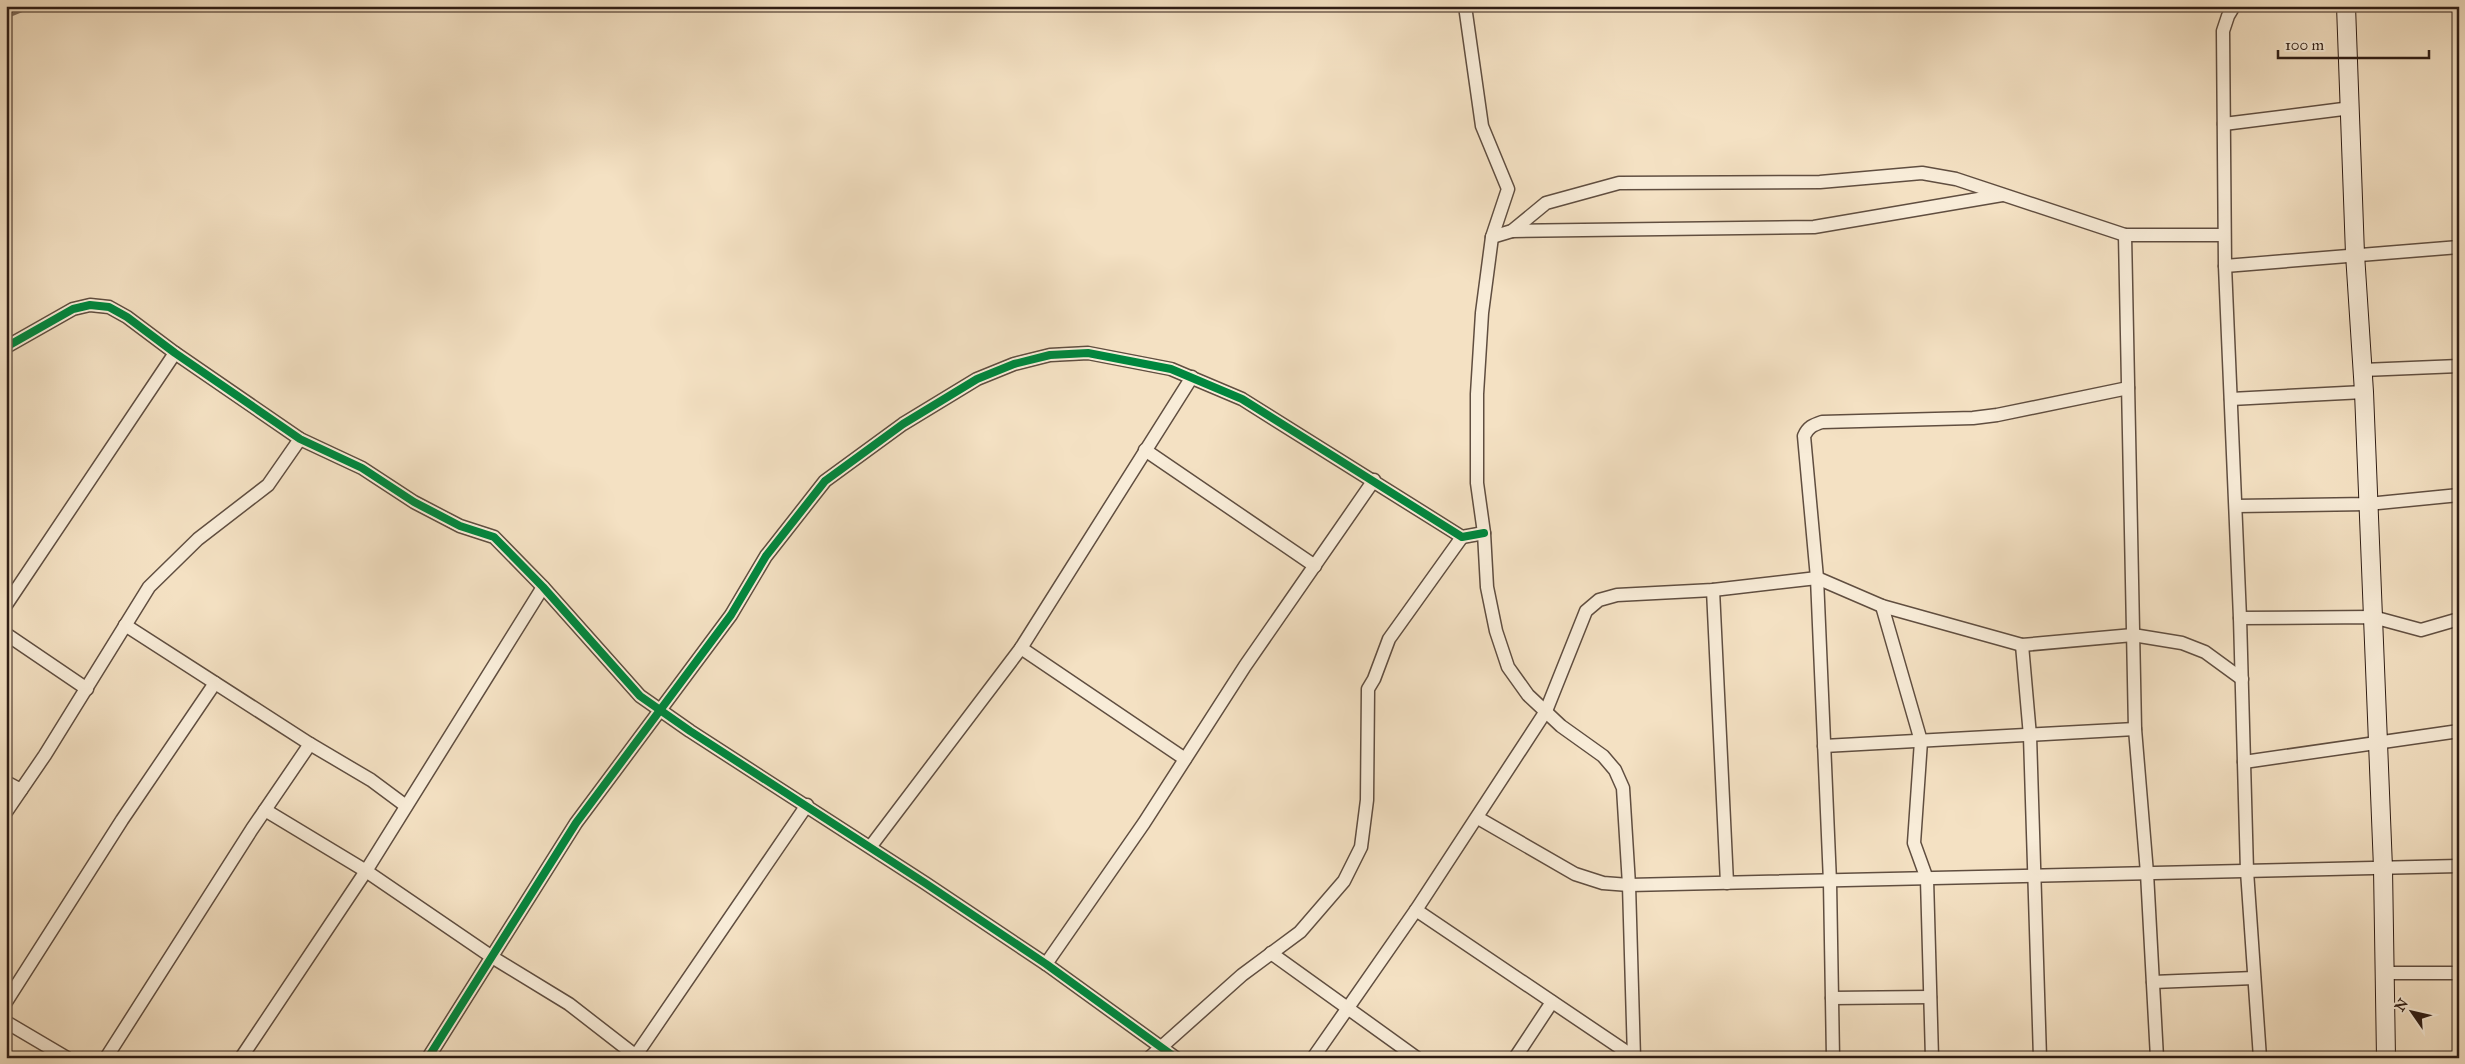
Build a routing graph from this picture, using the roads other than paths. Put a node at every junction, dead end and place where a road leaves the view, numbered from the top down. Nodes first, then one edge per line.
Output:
1 (1465, 6) edge
2 (2234, 6) edge
3 (2346, 6) edge
4 (2351, 108) junction
5 (2224, 124) junction
6 (2005, 194) junction
7 (1512, 231) junction
8 (2125, 235) junction
9 (2224, 235) junction
10 (1492, 237) junction
11 (2459, 247) edge
12 (2355, 254) junction
13 (2225, 266) junction
14 (6, 347) edge
15 (175, 353) junction
16 (2459, 366) edge
17 (2363, 370) junction
18 (1192, 377) junction
19 (2128, 388) junction
20 (2364, 392) junction
21 (2231, 399) junction
22 (300, 439) junction
23 (1145, 450) junction
24 (1374, 480) junction
25 (2459, 495) edge
26 (2368, 504) junction
27 (2236, 506) junction
28 (1484, 533) junction
29 (1462, 537) junction
30 (1315, 566) junction
31 (1817, 578) junction
32 (543, 587) junction
33 (1713, 590) junction
34 (6, 605) edge
35 (1882, 606) junction
36 (2373, 617) junction
37 (2240, 618) junction
38 (2459, 619) edge
39 (125, 625) junction
40 (6, 634) edge
41 (2133, 635) junction
42 (2022, 645) junction
43 (1021, 648) junction
44 (2242, 679) junction
45 (215, 683) junction
46 (87, 688) junction
47 (660, 711) junction
48 (1546, 711) junction
49 (2135, 730) junction
50 (2459, 731) edge
51 (2030, 736) junction
52 (1921, 741) junction
53 (310, 744) junction
54 (2377, 744) junction
55 (1824, 746) junction
56 (1185, 758) junction
57 (2244, 762) junction
58 (6, 782) edge
59 (21, 790) junction
60 (807, 805) junction
61 (406, 806) junction
62 (265, 810) junction
63 (6, 812) edge
64 (1478, 818) junction
65 (871, 846) junction
66 (2459, 866) edge
67 (2383, 868) junction
68 (366, 871) junction
69 (2246, 871) junction
70 (2147, 873) junction
71 (2034, 875) junction
72 (1927, 879) junction
73 (1830, 882) junction
74 (1727, 884) junction
75 (1629, 885) junction
76 (1416, 910) junction
77 (1271, 954) junction
78 (492, 957) junction
79 (1046, 964) junction
80 (2384, 973) junction
81 (2459, 973) edge
82 (2254, 978) junction
83 (2153, 982) junction
84 (1930, 997) junction
85 (1832, 998) junction
86 (6, 1002) edge
87 (1552, 1002) junction
88 (1347, 1010) junction
89 (6, 1022) edge
90 (1162, 1048) junction
91 (635, 1057) edge
92 (1634, 1057) edge
93 (67, 1058) edge
94 (106, 1058) edge
95 (241, 1058) edge
96 (428, 1058) edge
97 (1149, 1058) edge
98 (1176, 1058) edge
99 (1313, 1058) edge
100 (1417, 1058) edge
101 (1515, 1058) edge
102 (1833, 1058) edge
103 (1932, 1058) edge
104 (2040, 1058) edge
105 (2156, 1058) edge
106 (2260, 1058) edge
107 (2386, 1058) edge

1 - 10 street
2 - 5 street
3 - 4 street
4 - 5 street
4 - 12 street
5 - 9 street
6 - 7 street
6 - 7 street
6 - 8 street
7 - 10 street
8 - 9 street
8 - 19 street
9 - 13 street
10 - 28 street
11 - 12 street
12 - 13 street
12 - 17 street
13 - 21 street
14 - 15 street
15 - 22 street
15 - 34 street
16 - 17 street
17 - 20 street
18 - 23 street
18 - 24 street
18 - 47 street
19 - 31 street
19 - 41 street
20 - 21 street
20 - 26 street
21 - 27 street
22 - 32 street
22 - 39 street
23 - 30 street
23 - 43 street
24 - 29 street
24 - 30 street
25 - 26 street
26 - 27 street
26 - 36 street
27 - 37 street
28 - 29 street
28 - 48 street
29 - 77 street
30 - 56 street
31 - 33 street
31 - 35 street
31 - 55 street
32 - 47 street
32 - 61 street
33 - 48 street
33 - 74 street
35 - 42 street
35 - 52 street
36 - 37 street
36 - 38 street
36 - 54 street
37 - 44 street
39 - 45 street
39 - 46 street
40 - 46 street
41 - 42 street
41 - 44 street
41 - 49 street
42 - 51 street
43 - 56 street
43 - 65 street
44 - 57 street
45 - 53 street
45 - 86 street
46 - 59 street
47 - 60 street
47 - 78 street
48 - 64 street
48 - 75 street
49 - 51 street
49 - 70 street
50 - 54 street
51 - 52 street
51 - 71 street
52 - 55 street
52 - 72 street
53 - 61 street
53 - 62 street
54 - 57 street
54 - 67 street
55 - 73 street
56 - 79 street
57 - 69 street
58 - 59 street
59 - 63 street
60 - 65 street
60 - 91 street
61 - 68 street
62 - 68 street
62 - 94 street
64 - 75 street
64 - 76 street
65 - 79 street
66 - 67 street
67 - 69 street
67 - 80 street
68 - 78 street
68 - 95 street
69 - 70 street
69 - 82 street
70 - 71 street
70 - 83 street
71 - 72 street
71 - 104 street
72 - 73 street
72 - 84 street
73 - 74 street
73 - 85 street
74 - 75 street
75 - 92 street
76 - 87 street
76 - 88 street
77 - 88 street
77 - 90 street
78 - 91 street
78 - 96 street
79 - 90 street
80 - 81 street
80 - 107 street
82 - 83 street
82 - 106 street
83 - 105 street
84 - 85 street
84 - 103 street
85 - 102 street
87 - 92 street
87 - 101 street
88 - 99 street
88 - 100 street
89 - 93 street
90 - 97 street
90 - 98 street

